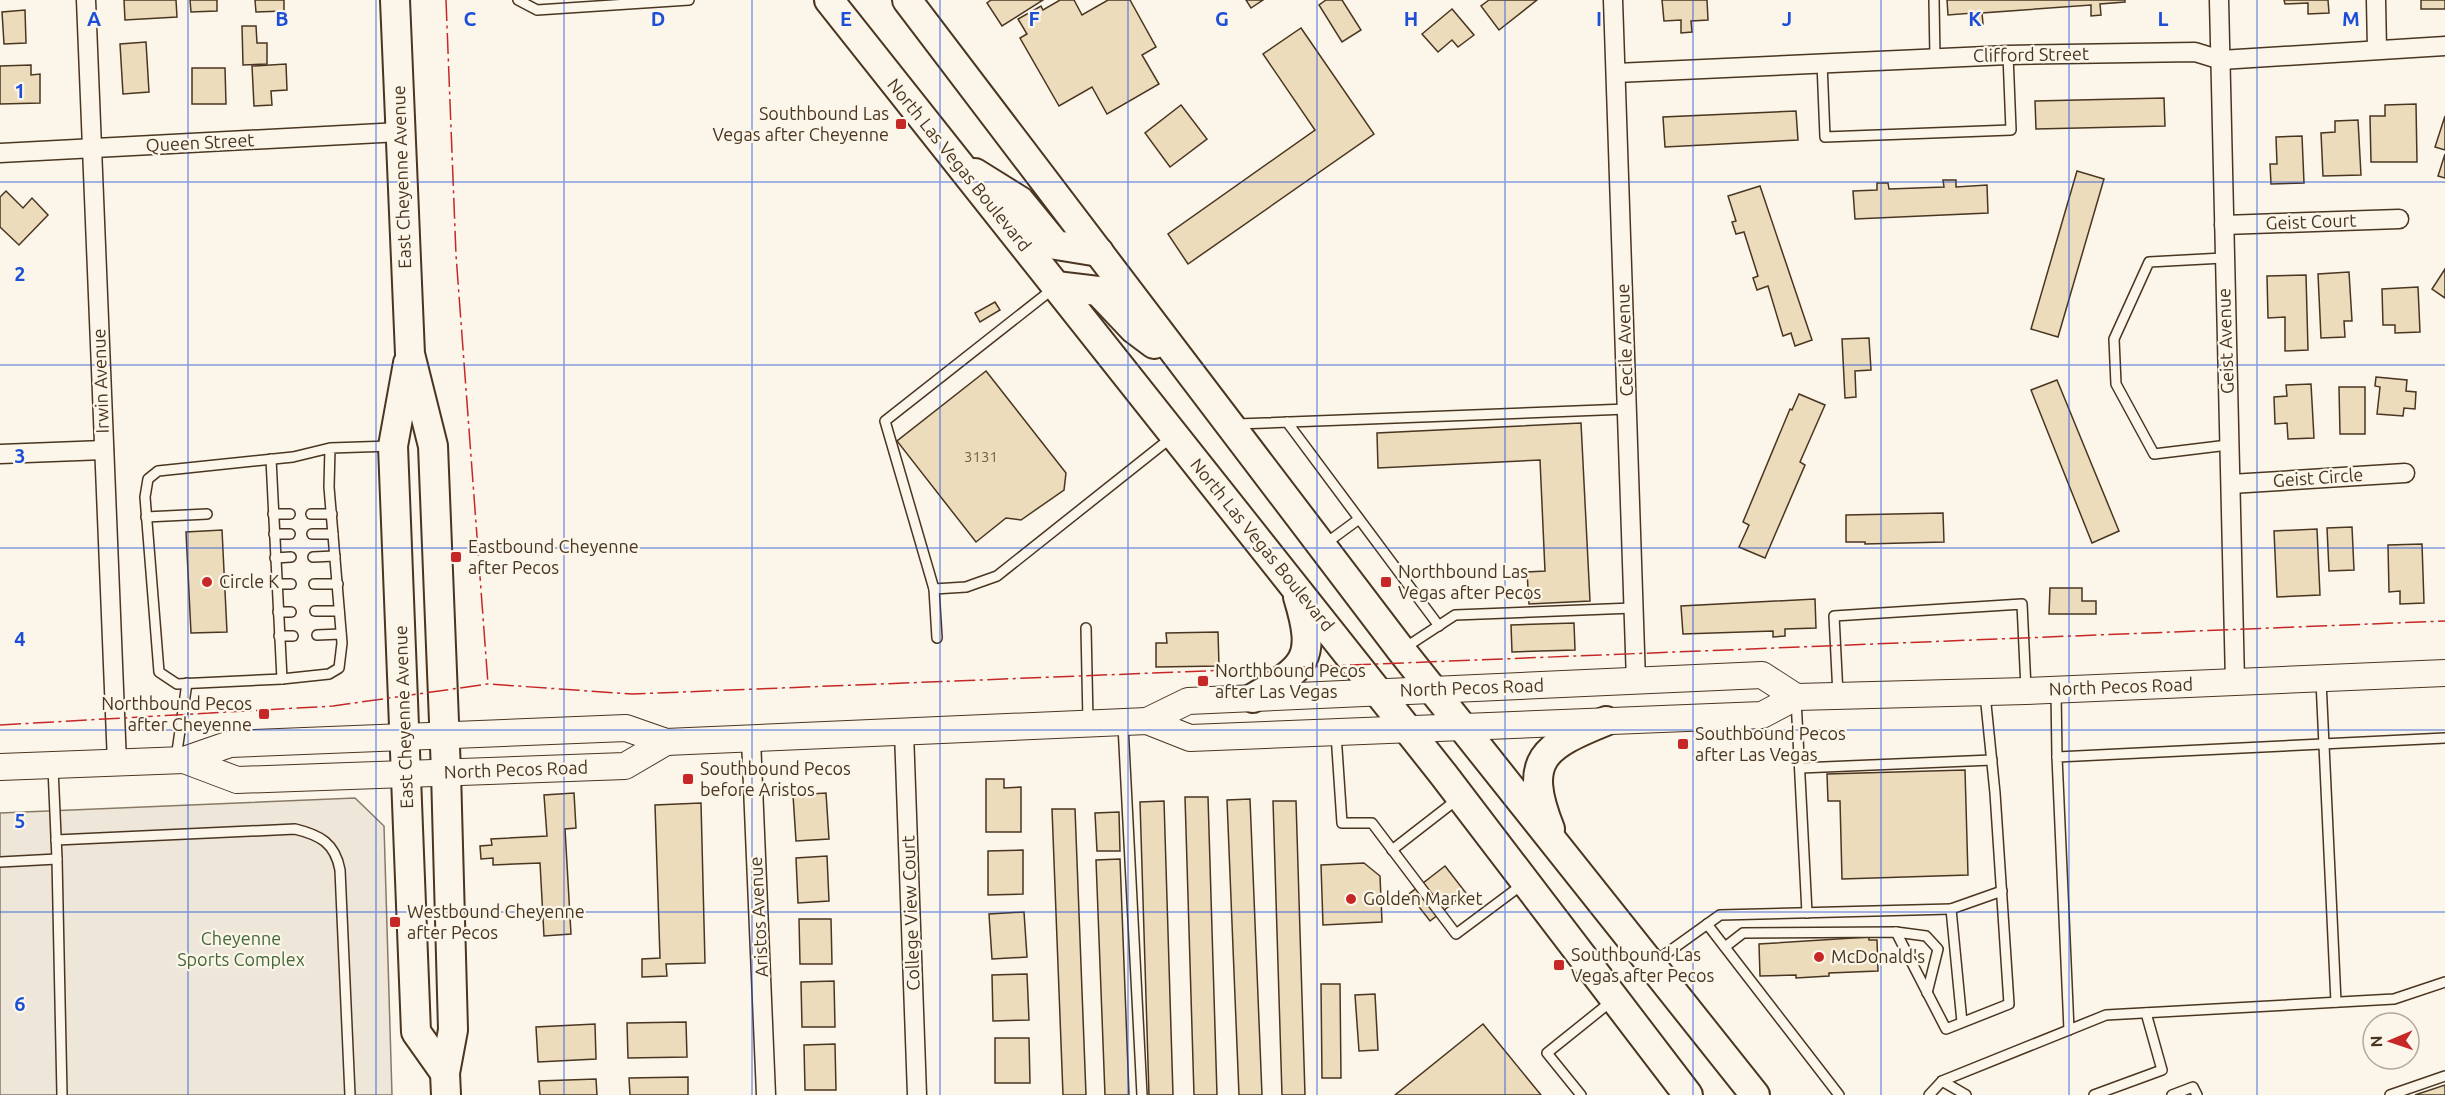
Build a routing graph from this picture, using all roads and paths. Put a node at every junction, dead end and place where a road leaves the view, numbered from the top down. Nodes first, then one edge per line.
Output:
1 (86, 0) edge
2 (394, 0) edge
3 (518, 0) edge
4 (689, 0) edge
5 (829, 0) edge
6 (906, 0) edge
7 (1612, 0) edge
8 (1934, 0) edge
9 (2219, 0) edge
10 (2376, 0) edge
11 (2445, 46) edge
12 (2377, 50) junction
13 (2008, 55) junction
14 (1935, 58) junction
15 (2221, 60) junction
16 (1822, 63) junction
17 (1616, 73) junction
18 (400, 132) junction
19 (92, 148) junction
20 (0, 153) edge
21 (958, 163) junction
22 (2399, 219) dead end
23 (2224, 225) junction
24 (1099, 252) junction
25 (2223, 258) junction
26 (1056, 286) junction
27 (410, 354) junction
28 (1191, 373) junction
29 (1627, 409) junction
30 (1287, 422) junction
31 (1229, 424) junction
32 (1174, 435) junction
33 (2228, 445) junction
34 (393, 446) junction
35 (330, 448) junction
36 (104, 450) junction
37 (0, 454) edge
38 (270, 459) junction
39 (2405, 473) dead end
40 (2231, 484) junction
41 (207, 514) dead end
42 (273, 514) junction
43 (290, 514) dead end
44 (311, 514) dead end
45 (332, 514) junction
46 (146, 517) junction
47 (1359, 519) junction
48 (274, 534) junction
49 (290, 534) dead end
50 (312, 534) dead end
51 (333, 534) junction
52 (1323, 546) junction
53 (335, 556) junction
54 (291, 557) dead end
55 (313, 557) dead end
56 (275, 558) junction
57 (277, 584) junction
58 (291, 584) dead end
59 (314, 584) dead end
60 (338, 584) junction
61 (1295, 586) junction
62 (934, 589) junction
63 (1634, 608) junction
64 (315, 611) dead end
65 (339, 611) junction
66 (278, 612) junction
67 (291, 612) dead end
68 (1439, 626) junction
69 (1086, 628) dead end
70 (341, 634) junction
71 (317, 635) dead end
72 (279, 636) junction
73 (293, 636) dead end
74 (937, 638) dead end
75 (1401, 650) junction
76 (2445, 673) edge
77 (282, 679) junction
78 (2321, 680) junction
79 (1636, 681) junction
80 (2235, 682) junction
81 (187, 683) junction
82 (1432, 689) junction
83 (2055, 689) junction
84 (2026, 691) junction
85 (1378, 692) junction
86 (1985, 692) junction
87 (1838, 696) junction
88 (1796, 697) junction
89 (1253, 698) junction
90 (1606, 721) junction
91 (1135, 722) junction
92 (1088, 724) junction
93 (1462, 728) junction
94 (1408, 729) junction
95 (904, 732) junction
96 (1335, 732) junction
97 (445, 735) junction
98 (405, 738) junction
99 (2445, 738) edge
100 (751, 739) junction
101 (666, 742) junction
102 (2323, 744) junction
103 (2057, 758) junction
104 (180, 760) junction
105 (1992, 760) junction
106 (117, 762) junction
107 (53, 765) junction
108 (0, 768) edge
109 (1800, 768) junction
110 (446, 772) junction
111 (406, 773) junction
112 (1460, 797) junction
113 (56, 840) junction
114 (1557, 848) junction
115 (1392, 850) junction
116 (57, 859) junction
117 (0, 862) edge
118 (1525, 882) junction
119 (2002, 891) junction
120 (1951, 909) junction
121 (1808, 913) junction
122 (1707, 924) junction
123 (1896, 932) junction
124 (1725, 947) junction
125 (1651, 964) junction
126 (2445, 982) edge
127 (1928, 993) junction
128 (1615, 999) junction
129 (2336, 1002) junction
130 (2146, 1013) junction
131 (1962, 1022) junction
132 (2069, 1030) junction
133 (2445, 1076) edge
134 (1942, 1081) junction
135 (445, 1084) edge
136 (62, 1095) edge
137 (350, 1095) edge
138 (766, 1095) edge
139 (917, 1095) edge
140 (1142, 1095) edge
141 (1581, 1095) edge
142 (1688, 1095) edge
143 (1755, 1095) edge
144 (1839, 1095) edge
145 (1929, 1095) edge
146 (1966, 1095) edge
147 (2094, 1095) edge
148 (2172, 1095) edge
149 (2197, 1095) edge
150 (2390, 1095) edge

1 - 19 street, Irwin Avenue
2 - 18 main road, East Cheyenne Avenue
3 - 4 lane
5 - 21 main road, North Las Vegas Boulevard
6 - 24 main road
7 - 17 street, Cecile Avenue
8 - 14 lane
9 - 15 street, Geist Avenue
10 - 12 street
11 - 12 street, Clifford Street
12 - 15 street, Clifford Street
13 - 14 street, Clifford Street
13 - 15 street, Clifford Street
13 - 16 lane
14 - 16 street, Clifford Street
15 - 23 street, Geist Avenue
16 - 17 street, Clifford Street
17 - 29 street, Cecile Avenue
18 - 19 street, Queen Street
18 - 27 main road, East Cheyenne Avenue
19 - 20 street, Queen Street
19 - 36 street, Irwin Avenue
21 - 24 main road
21 - 26 main road, North Las Vegas Boulevard
22 - 23 street, Geist Court
23 - 25 street, Geist Avenue
24 - 28 main road
25 - 33 street, Geist Avenue
25 - 33 lane
26 - 28 main road
26 - 32 main road, North Las Vegas Boulevard
26 - 62 lane
27 - 34 main road, East Cheyenne Avenue
27 - 97 main road, East Cheyenne Avenue
28 - 31 main road
29 - 30 lane
29 - 63 street, Cecile Avenue
30 - 31 lane
30 - 47 lane
31 - 52 main road
32 - 61 main road, North Las Vegas Boulevard
32 - 62 lane
33 - 40 street, Geist Avenue
34 - 35 lane
34 - 98 main road, East Cheyenne Avenue
35 - 38 lane
35 - 45 lane
36 - 37 street
36 - 106 street, Irwin Avenue
38 - 42 lane
38 - 46 lane
39 - 40 street, Geist Circle
40 - 80 street, Geist Avenue
41 - 46 lane
42 - 43 lane
42 - 48 lane
44 - 45 lane
45 - 51 lane
46 - 81 lane
47 - 52 lane
47 - 68 lane
48 - 49 lane
48 - 56 lane
50 - 51 lane
51 - 53 lane
52 - 75 main road
53 - 55 lane
53 - 60 lane
54 - 56 lane
56 - 57 lane
57 - 58 lane
57 - 66 lane
59 - 60 lane
60 - 65 lane
61 - 85 main road, North Las Vegas Boulevard
61 - 89 main road
62 - 74 lane
63 - 68 lane
63 - 79 street, Cecile Avenue
64 - 65 lane
65 - 70 lane
66 - 67 lane
66 - 72 lane
68 - 75 lane
69 - 92 lane
70 - 71 lane
70 - 77 lane
72 - 73 lane
72 - 77 lane
75 - 82 main road
76 - 78 main road, North Pecos Road
77 - 81 lane
78 - 80 main road, North Pecos Road
78 - 102 lane
79 - 82 main road, North Pecos Road
79 - 88 main road, North Pecos Road
80 - 83 main road, North Pecos Road
81 - 104 lane
82 - 85 main road, North Pecos Road
82 - 93 main road
83 - 84 main road, North Pecos Road
83 - 103 lane
84 - 86 main road, North Pecos Road
84 - 87 lane
85 - 89 main road, North Pecos Road
85 - 94 main road, North Las Vegas Boulevard
86 - 87 main road, North Pecos Road
86 - 105 lane
87 - 88 main road, North Pecos Road
88 - 90 main road, North Pecos Road
88 - 109 lane
89 - 91 main road, North Pecos Road
90 - 93 main road, North Pecos Road
90 - 114 main road
91 - 92 main road, North Pecos Road
91 - 96 main road, North Pecos Road
91 - 140 lane
92 - 95 main road, North Pecos Road
93 - 94 main road, North Pecos Road
93 - 114 main road
94 - 96 main road, North Pecos Road
94 - 112 main road, North Las Vegas Boulevard
95 - 100 main road, North Pecos Road
95 - 139 street, College View Court
96 - 115 lane
97 - 98 main road, North Pecos Road
97 - 101 main road, North Pecos Road
97 - 110 main road, East Cheyenne Avenue
98 - 104 main road, North Pecos Road
98 - 111 main road, East Cheyenne Avenue
99 - 102 lane
100 - 101 main road, North Pecos Road
100 - 138 street, Aristos Avenue
101 - 110 main road, North Pecos Road
102 - 103 lane
102 - 129 lane
103 - 132 lane
104 - 106 main road, North Pecos Road
104 - 111 main road, North Pecos Road
105 - 109 lane
105 - 119 lane
106 - 107 main road, North Pecos Road
107 - 108 main road, North Pecos Road
107 - 113 lane
109 - 121 lane
110 - 111 main road, North Pecos Road
110 - 135 main road, East Cheyenne Avenue
111 - 135 main road, East Cheyenne Avenue
112 - 115 lane
112 - 118 main road, North Las Vegas Boulevard
113 - 116 lane
113 - 137 lane
114 - 125 main road
115 - 118 lane
116 - 117 lane
116 - 136 lane
118 - 128 main road, North Las Vegas Boulevard
119 - 120 lane
119 - 131 lane
120 - 121 lane
120 - 131 lane
121 - 122 lane
122 - 124 lane
122 - 125 lane
123 - 124 lane
123 - 127 lane
123 - 127 lane
124 - 144 lane
125 - 143 main road
126 - 129 lane
127 - 131 lane
128 - 141 lane
128 - 142 main road, North Las Vegas Boulevard
129 - 130 lane
130 - 132 lane
130 - 147 lane
132 - 134 lane
133 - 150 lane
134 - 145 lane
134 - 146 lane
148 - 149 lane

